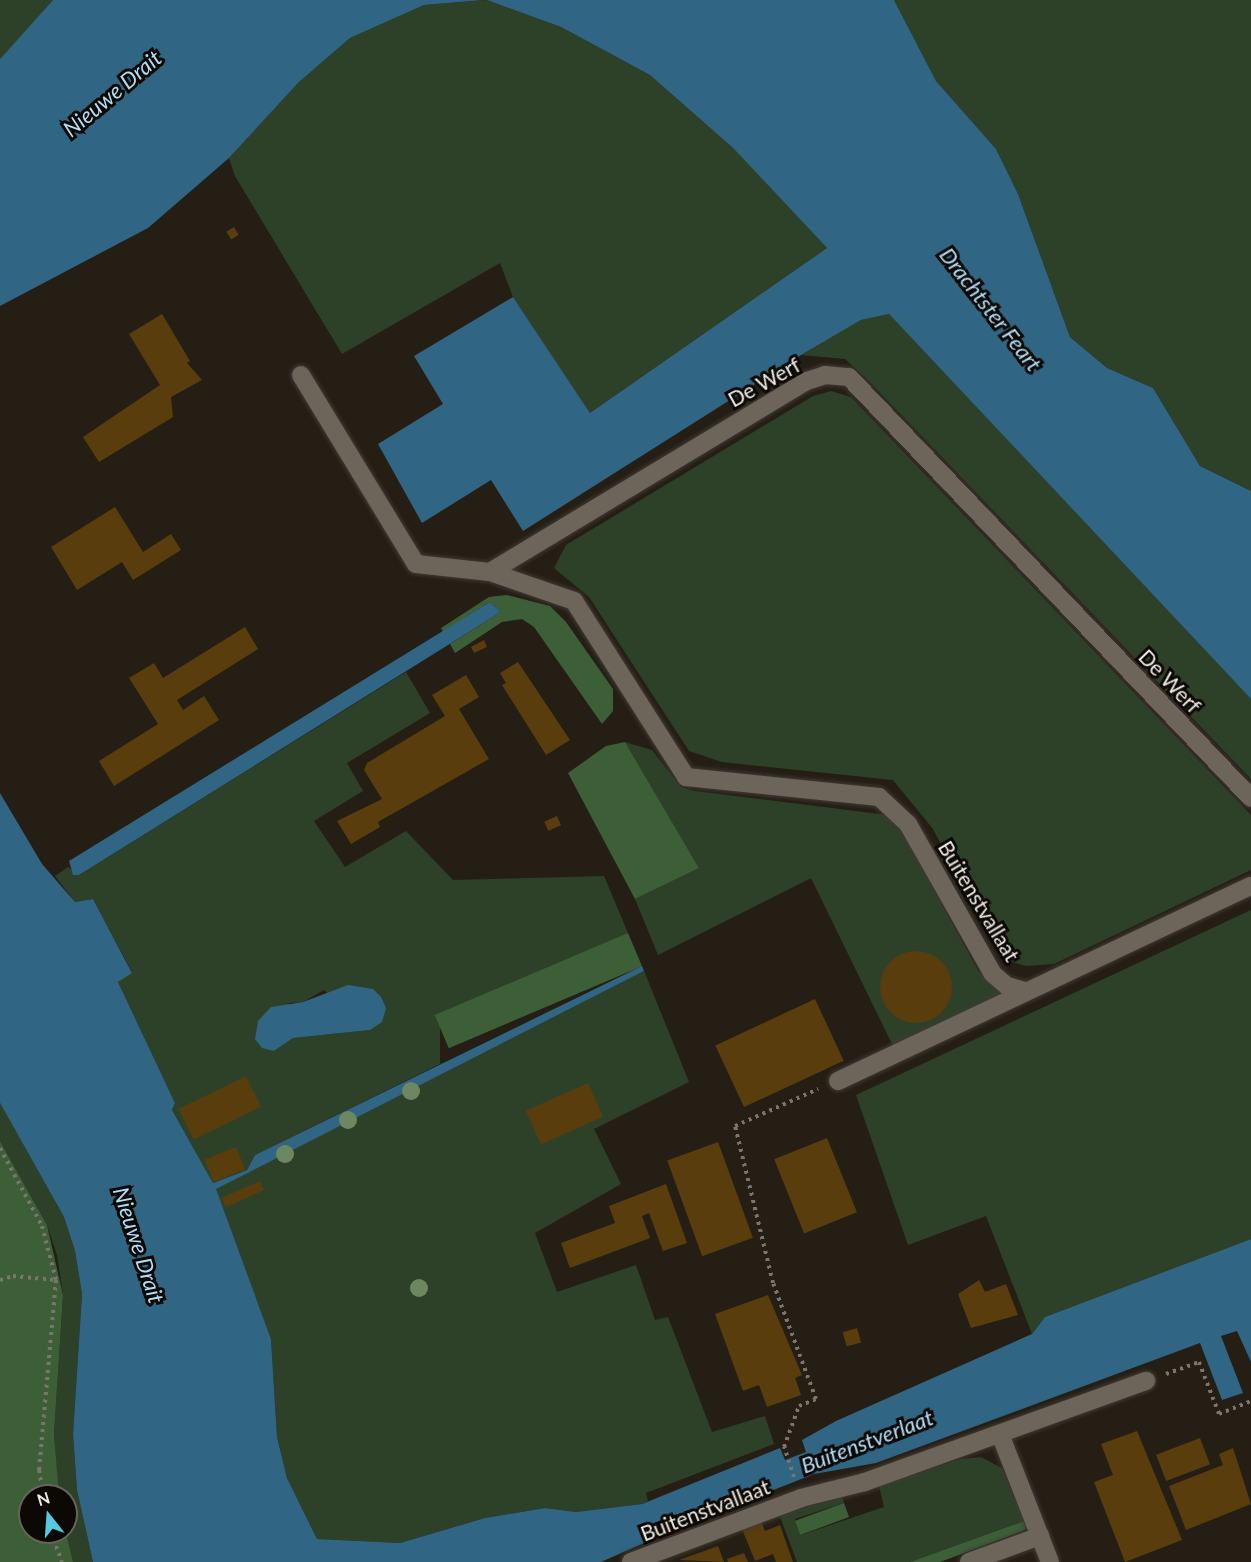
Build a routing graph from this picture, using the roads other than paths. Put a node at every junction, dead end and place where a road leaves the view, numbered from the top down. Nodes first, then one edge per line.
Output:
1 (301, 375) dead end
2 (490, 572) junction
3 (1251, 798) edge
4 (1251, 886) edge
5 (1025, 991) junction
6 (838, 1081) road end
7 (1146, 1381) road end
8 (1000, 1434) junction
9 (1040, 1536) junction
10 (631, 1562) edge
11 (969, 1562) edge
12 (1050, 1562) edge

1 - 2 street
2 - 3 street, De Werf
2 - 5 street, Buitenstvallaat
4 - 5 street
5 - 6 street
7 - 8 street, Buitenstvallaat
8 - 9 street
8 - 10 street, Buitenstvallaat
9 - 11 street
9 - 12 street

